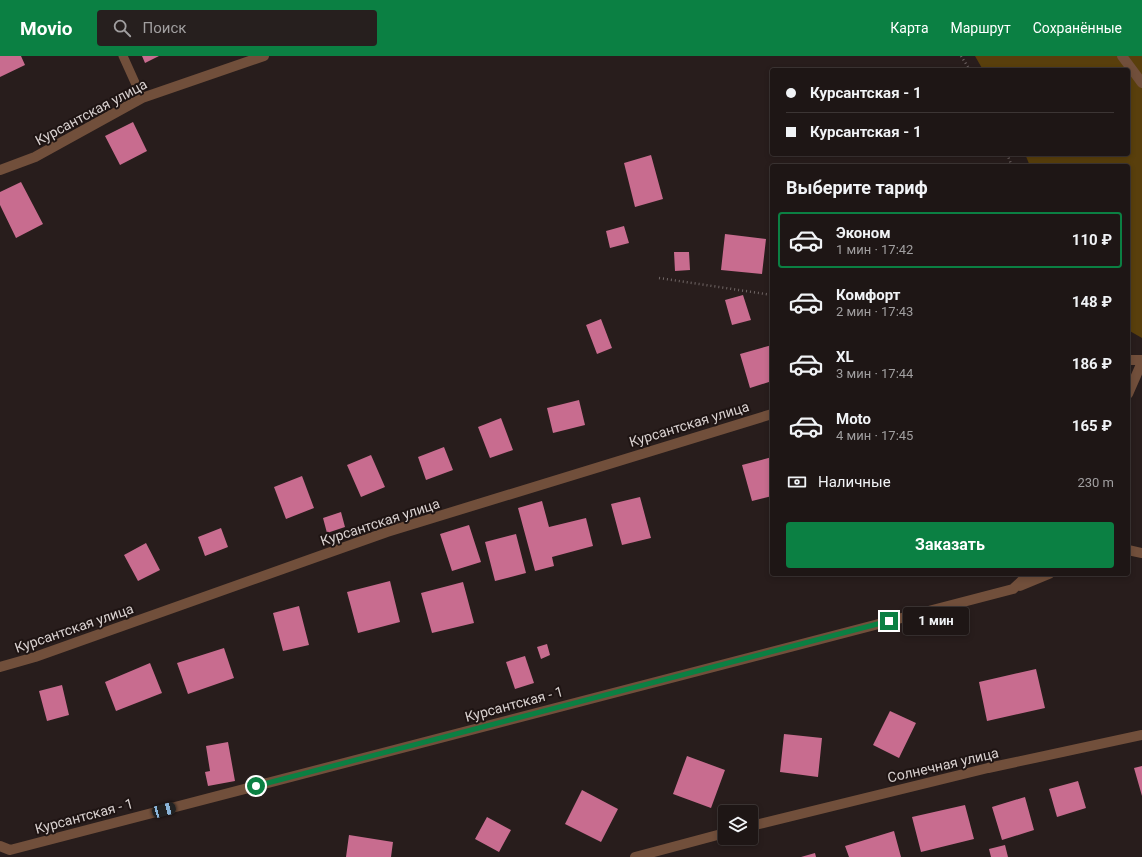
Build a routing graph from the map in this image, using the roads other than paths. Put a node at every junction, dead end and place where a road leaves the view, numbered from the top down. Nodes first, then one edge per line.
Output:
1 (123, 56) edge
2 (264, 56) edge
3 (1122, 56) edge
4 (1142, 83) edge
5 (142, 98) junction
6 (0, 170) edge
7 (1130, 360) edge
8 (1142, 361) edge
9 (1130, 389) edge
10 (770, 415) edge
11 (1130, 551) edge
12 (1142, 554) edge
13 (1130, 556) edge
14 (1027, 576) edge
15 (1044, 576) edge
16 (1012, 589) junction
17 (0, 667) edge
18 (1142, 735) edge
19 (758, 824) edge
20 (718, 835) edge
21 (5, 851) edge
22 (635, 857) edge

1 - 5 lane
2 - 5 street, Курсантская улица
3 - 4 street
5 - 6 street, Курсантская улица
7 - 8 street
8 - 9 street
10 - 17 street, Курсантская улица
11 - 12 street
12 - 13 street
14 - 16 street, Курсантская - 1
15 - 16 street
16 - 21 street, Курсантская - 1
18 - 19 street, Солнечная улица
20 - 22 street

